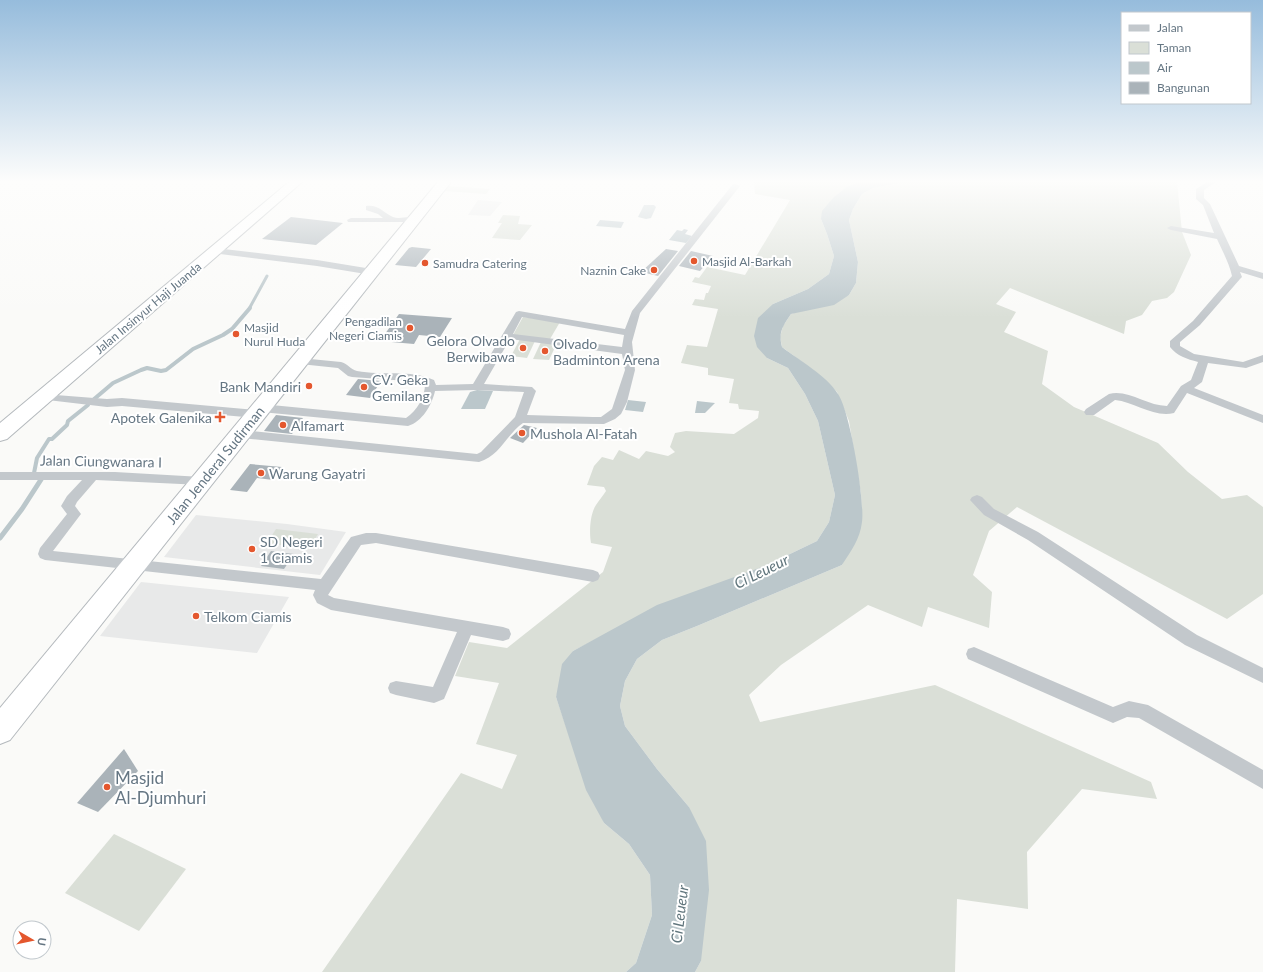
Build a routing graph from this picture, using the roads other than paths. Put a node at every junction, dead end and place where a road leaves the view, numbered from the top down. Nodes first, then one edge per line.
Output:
1 (243, 227) edge
2 (408, 227) edge
3 (703, 227) edge
4 (1216, 227) edge
5 (1171, 228) dead end
6 (1220, 237) junction
7 (215, 251) junction
8 (1233, 267) junction
9 (372, 272) junction
10 (1263, 276) edge
11 (629, 333) junction
12 (507, 336) junction
13 (627, 351) junction
14 (1263, 358) edge
15 (1204, 359) junction
16 (300, 361) junction
17 (477, 387) junction
18 (431, 388) junction
19 (1185, 388) junction
20 (43, 398) junction
21 (258, 412) junction
22 (1090, 412) dead end
23 (520, 419) junction
24 (1263, 419) edge
25 (4, 427) edge
26 (241, 434) junction
27 (0, 476) edge
28 (93, 476) junction
29 (202, 481) junction
30 (977, 500) dead end
31 (134, 565) junction
32 (593, 576) dead end
33 (324, 585) junction
34 (467, 627) junction
35 (503, 634) dead end
36 (974, 654) dead end
37 (1263, 676) edge
38 (396, 688) dead end
39 (0, 730) edge
40 (1263, 780) edge

1 - 7 highway, Jalan Insinyur Haji Juanda
2 - 9 highway, Jalan Jenderal Sudirman
3 - 11 street
4 - 6 street
5 - 6 street
6 - 8 street
7 - 9 street
7 - 20 highway, Jalan Insinyur Haji Juanda
8 - 10 street
8 - 15 street
9 - 16 highway, Jalan Jenderal Sudirman
11 - 12 street
11 - 13 street
12 - 13 street
12 - 17 street
13 - 23 street
14 - 15 street
15 - 19 street
16 - 18 street
16 - 21 highway, Jalan Jenderal Sudirman
17 - 18 street
17 - 23 street
18 - 21 street
19 - 22 street
19 - 24 street
20 - 21 street
20 - 25 highway, Jalan Insinyur Haji Juanda
21 - 26 highway, Jalan Jenderal Sudirman
23 - 26 street
26 - 29 highway, Jalan Jenderal Sudirman
27 - 28 street, Jalan Ciungwanara I
28 - 29 street, Jalan Ciungwanara I
28 - 31 street
29 - 31 highway, Jalan Jenderal Sudirman
30 - 37 street
31 - 33 street
31 - 39 highway, Jalan Jenderal Sudirman
32 - 33 street
33 - 34 street
34 - 35 street
34 - 38 street
36 - 40 street

